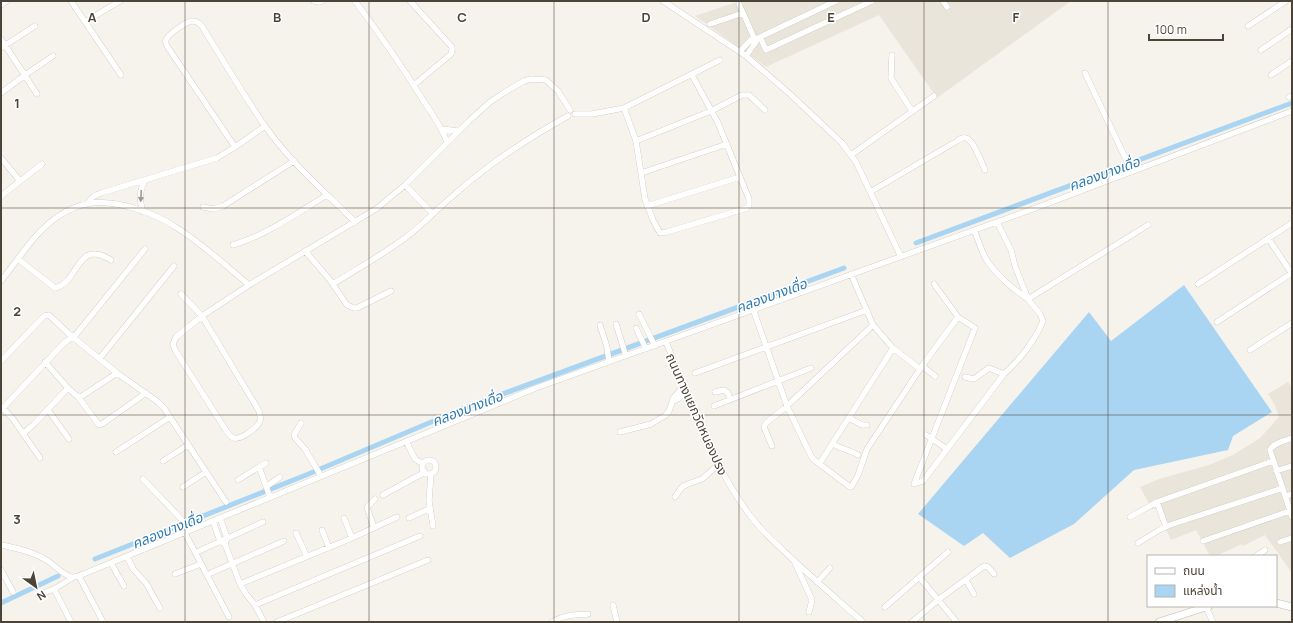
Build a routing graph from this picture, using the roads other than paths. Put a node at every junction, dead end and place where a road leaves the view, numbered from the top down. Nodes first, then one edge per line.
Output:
1 (7, 1) edge
2 (71, 1) edge
3 (120, 1) edge
4 (314, 1) edge
5 (322, 1) edge
6 (355, 1) edge
7 (410, 1) edge
8 (664, 1) edge
9 (836, 1) edge
10 (872, 1) edge
11 (943, 1) edge
12 (1286, 1) edge
13 (739, 4) dead end
14 (1, 5) edge
15 (947, 7) dead end
16 (743, 13) junction
17 (85, 22) junction
18 (710, 24) dead end
19 (35, 26) dead end
20 (1248, 26) dead end
21 (1292, 29) edge
22 (1, 38) edge
23 (758, 38) junction
24 (3, 46) edge
25 (1261, 50) dead end
26 (740, 51) junction
27 (892, 55) dead end
28 (53, 56) dead end
29 (746, 56) junction
30 (720, 60) dead end
31 (1292, 61) edge
32 (1085, 72) dead end
33 (25, 75) junction
34 (121, 75) dead end
35 (692, 75) junction
36 (1271, 75) dead end
37 (414, 85) junction
38 (1, 93) edge
39 (37, 94) dead end
40 (934, 96) dead end
41 (624, 108) junction
42 (570, 110) junction
43 (765, 110) dead end
44 (712, 111) junction
45 (912, 111) junction
46 (1292, 111) edge
47 (575, 114) junction
48 (568, 116) junction
49 (265, 126) junction
50 (442, 129) junction
51 (458, 131) junction
52 (636, 141) junction
53 (448, 142) junction
54 (727, 144) junction
55 (235, 147) junction
56 (851, 155) junction
57 (1, 158) edge
58 (294, 161) junction
59 (42, 164) dead end
60 (1131, 169) junction
61 (985, 170) dead end
62 (641, 173) junction
63 (740, 177) junction
64 (145, 180) junction
65 (20, 181) junction
66 (405, 185) junction
67 (870, 192) junction
68 (327, 194) junction
69 (1, 196) edge
70 (87, 204) junction
71 (647, 206) junction
72 (203, 207) dead end
73 (143, 212) junction
74 (433, 214) junction
75 (355, 222) junction
76 (997, 222) junction
77 (1292, 223) edge
78 (1148, 225) dead end
79 (974, 230) junction
80 (1268, 238) junction
81 (233, 245) dead end
82 (145, 249) dead end
83 (305, 251) junction
84 (901, 257) junction
85 (18, 259) junction
86 (112, 260) dead end
87 (174, 266) dead end
88 (1292, 273) edge
89 (851, 274) junction
90 (1, 281) edge
91 (333, 284) junction
92 (934, 284) dead end
93 (1198, 284) dead end
94 (249, 285) junction
95 (391, 291) dead end
96 (182, 294) dead end
97 (1028, 299) junction
98 (753, 309) junction
99 (866, 310) junction
100 (639, 314) dead end
101 (202, 316) junction
102 (958, 317) junction
103 (1217, 322) dead end
104 (1292, 323) edge
105 (616, 324) dead end
106 (600, 325) dead end
107 (873, 325) junction
108 (636, 328) dead end
109 (74, 337) junction
110 (654, 342) junction
111 (666, 342) junction
112 (644, 346) junction
113 (767, 347) junction
114 (893, 348) junction
115 (1250, 350) dead end
116 (625, 352) junction
117 (100, 358) junction
118 (608, 358) junction
119 (1, 361) edge
120 (46, 362) junction
121 (811, 368) dead end
122 (921, 368) junction
123 (117, 373) junction
124 (695, 373) dead end
125 (1004, 374) junction
126 (935, 376) dead end
127 (965, 377) dead end
128 (778, 381) junction
129 (68, 388) junction
130 (685, 389) junction
131 (715, 392) dead end
132 (146, 393) junction
133 (79, 398) junction
134 (730, 399) junction
135 (714, 406) dead end
136 (787, 406) junction
137 (2, 408) edge
138 (48, 410) junction
139 (170, 417) junction
140 (849, 418) junction
141 (302, 423) dead end
142 (867, 425) dead end
143 (620, 432) dead end
144 (24, 433) junction
145 (926, 434) dead end
146 (1292, 438) edge
147 (69, 439) dead end
148 (932, 439) junction
149 (406, 441) junction
150 (833, 444) junction
151 (188, 445) junction
152 (772, 446) dead end
153 (946, 449) junction
154 (116, 452) dead end
155 (858, 455) dead end
156 (40, 458) dead end
157 (163, 461) dead end
158 (1273, 461) junction
159 (266, 463) dead end
160 (820, 463) junction
161 (423, 464) junction
162 (718, 466) junction
163 (1292, 466) edge
164 (259, 467) junction
165 (1276, 471) junction
166 (206, 472) junction
167 (318, 473) junction
168 (428, 473) junction
169 (280, 477) dead end
170 (143, 480) dead end
171 (238, 480) dead end
172 (183, 487) dead end
173 (1283, 488) junction
174 (268, 492) junction
175 (383, 494) dead end
176 (1292, 494) edge
177 (1286, 496) junction
178 (674, 497) dead end
179 (375, 499) dead end
180 (226, 502) dead end
181 (1157, 502) junction
182 (429, 509) junction
183 (1290, 511) junction
184 (397, 517) dead end
185 (1292, 517) edge
186 (220, 518) junction
187 (344, 518) dead end
188 (408, 518) dead end
189 (1130, 518) dead end
190 (213, 521) junction
191 (263, 522) dead end
192 (433, 526) dead end
193 (1166, 527) junction
194 (187, 528) junction
195 (374, 528) junction
196 (322, 530) dead end
197 (296, 533) dead end
198 (420, 536) dead end
199 (352, 538) junction
200 (1292, 538) edge
201 (284, 540) dead end
202 (224, 541) junction
203 (1203, 541) dead end
204 (1280, 542) dead end
205 (1138, 543) dead end
206 (1, 545) edge
207 (329, 548) junction
208 (1265, 550) dead end
209 (199, 551) dead end
210 (948, 552) dead end
211 (1258, 555) edge
212 (127, 556) junction
213 (306, 557) junction
214 (428, 560) dead end
215 (795, 562) junction
216 (111, 563) junction
217 (232, 563) junction
218 (201, 564) junction
219 (830, 568) dead end
220 (1, 570) edge
221 (211, 573) dead end
222 (176, 574) dead end
223 (994, 574) dead end
224 (76, 576) junction
225 (920, 578) junction
226 (818, 580) junction
227 (966, 580) junction
228 (240, 584) junction
229 (124, 586) dead end
230 (54, 589) junction
231 (13, 592) dead end
232 (974, 594) dead end
233 (38, 595) dead end
234 (938, 600) junction
235 (1277, 604) edge
236 (255, 605) junction
237 (613, 606) dead end
238 (885, 607) dead end
239 (1208, 607) edge
240 (1292, 607) edge
241 (160, 608) dead end
242 (809, 612) dead end
243 (588, 614) dead end
244 (229, 617) dead end
245 (262, 621) edge
246 (71, 622) edge
247 (103, 622) edge
248 (277, 622) edge
249 (552, 622) edge
250 (617, 622) edge
251 (863, 622) edge
252 (912, 622) edge
253 (955, 622) edge
254 (1159, 622) edge
255 (1213, 622) edge

1 - 14 street
2 - 17 street
3 - 17 street
4 - 5 street
6 - 37 street
7 - 37 street
8 - 26 street
9 - 23 street
10 - 23 street
11 - 15 street
12 - 20 street
13 - 16 street
16 - 18 street
16 - 23 street
17 - 34 street
19 - 24 street
21 - 25 street
22 - 24 street
23 - 26 street
23 - 29 street
24 - 33 street
26 - 29 street
27 - 45 street
28 - 33 street
29 - 56 street
30 - 35 street
31 - 36 street
32 - 60 street
33 - 38 street
33 - 39 street
35 - 41 street
35 - 44 street
37 - 50 street
40 - 45 street
41 - 47 street
41 - 52 street
42 - 47 street
42 - 48 street
42 - 51 street
43 - 44 street
44 - 52 street
44 - 54 street
45 - 56 street
46 - 60 street
47 - 48 street
48 - 74 street
49 - 55 street
49 - 55 street
49 - 58 street
50 - 51 street
50 - 53 street
51 - 53 street
52 - 62 street
53 - 66 street
54 - 62 street
54 - 63 street
55 - 64 street
56 - 67 street
57 - 65 street
58 - 68 street
58 - 72 street
59 - 65 street
60 - 76 street
61 - 67 street
62 - 71 street
63 - 71 street
63 - 71 street
64 - 70 street
64 -> 73 street
65 - 69 street
66 - 74 street
66 - 75 street
67 - 84 street
68 - 75 street
68 - 81 street
70 - 73 street
70 - 85 street
73 - 94 street
74 - 91 street
75 - 83 street
76 - 79 street
76 - 97 street
77 - 80 street
78 - 97 street
79 - 84 street
79 - 97 street
80 - 88 street
80 - 93 street
82 - 109 street
83 - 91 street
83 - 94 street
84 - 89 street
85 - 86 street
85 - 90 street
87 - 117 street
88 - 103 street
89 - 98 street
89 - 99 street
91 - 95 street
92 - 102 street
94 - 101 street
96 - 101 street
97 - 125 street
98 - 111 street
98 - 113 street
99 - 107 street
99 - 113 street
100 - 110 street
101 - 101 street
102 - 122 street
102 - 148 street
104 - 115 street
105 - 116 street
106 - 118 street
107 - 114 street
107 - 136 street
108 - 112 street
109 - 117 street
109 - 119 street
109 - 120 street
110 - 111 street
110 - 112 street
111 - 130 street, ถนนทางแยกวัดหนองปรง
112 - 116 street
113 - 124 street
113 - 128 street
114 - 122 street
114 - 140 street
116 - 118 street
117 - 123 street
118 - 149 street
120 - 129 street
120 - 137 street
121 - 128 street
122 - 126 street
122 - 160 street
123 - 132 street
123 - 133 street
125 - 127 street
125 - 153 street
128 - 134 street
128 - 136 street
129 - 133 street
129 - 138 street
130 - 143 street
130 - 162 street, ถนนทางแยกวัดหนองปรง
131 - 134 street
132 - 133 street
132 - 139 street
134 - 135 street
136 - 152 street
136 - 160 street
137 - 144 street
138 - 144 street
138 - 147 street
139 - 151 street
139 - 154 street
140 - 142 street
140 - 150 street
141 - 167 street
144 - 156 street
145 - 148 street
146 - 158 street
148 - 153 street
148 - 153 street
149 - 161 street
149 - 167 street
150 - 155 street
150 - 160 street
151 - 157 street
151 - 166 street
158 - 165 street
158 - 181 street
159 - 164 street
161 - 168 street
161 - 168 street
162 - 178 street
162 - 215 street, ถนนทางแยกวัดหนองปรง
163 - 165 street
164 - 171 street
164 - 174 street
165 - 173 street
166 - 172 street
166 - 180 street
167 - 174 street
168 - 175 street
168 - 182 street
169 - 174 street
170 - 194 street
173 - 177 street
173 - 193 street
174 - 186 street
176 - 177 street
177 - 183 street
179 - 195 street
181 - 189 street
181 - 193 street
182 - 188 street
182 - 192 street
183 - 185 street
183 - 203 street
184 - 195 street
186 - 190 street
186 - 202 street
187 - 199 street
190 - 194 street
190 - 202 street
191 - 202 street
193 - 205 street
194 - 212 street
194 - 218 street
195 - 199 street
196 - 207 street
197 - 213 street
198 - 236 street
199 - 207 street
200 - 204 street
201 - 217 street
202 - 209 street
202 - 217 street
206 - 224 street
207 - 213 street
208 - 211 street
210 - 225 street
212 - 216 street
212 - 241 street
213 - 228 street
214 - 248 street
215 - 226 street, ถนนทางแยกวัดหนองปรง
215 - 242 street
216 - 224 street
216 - 229 street
217 - 221 street
217 - 228 street
218 - 222 street
218 - 244 street
219 - 226 street
220 - 231 street
223 - 227 street
224 - 230 street
224 - 247 street
225 - 234 street
225 - 238 street
226 - 251 street, ถนนทางแยกวัดหนองปรง
227 - 232 street
227 - 234 street
228 - 236 street
230 - 233 street
230 - 246 street
234 - 252 street
234 - 253 street
235 - 240 street
236 - 245 street
237 - 250 street
239 - 254 street
239 - 255 street
243 - 249 street

